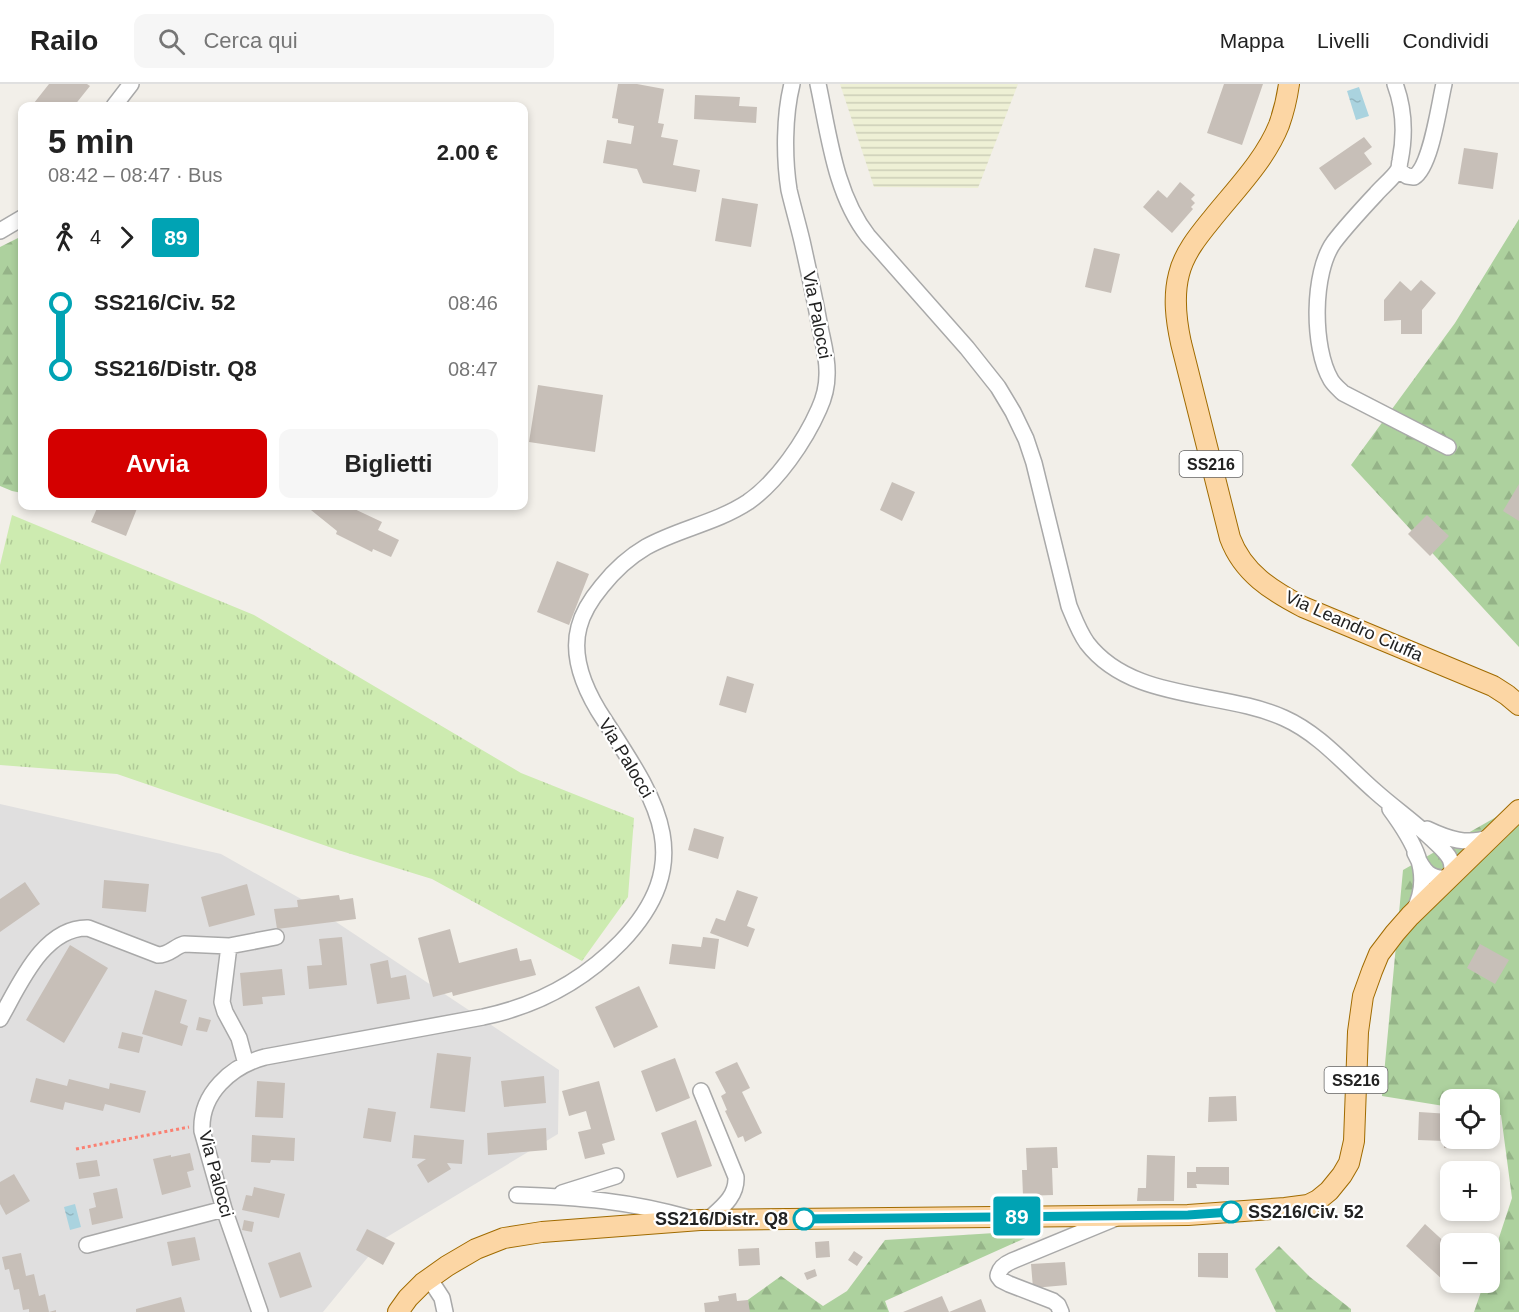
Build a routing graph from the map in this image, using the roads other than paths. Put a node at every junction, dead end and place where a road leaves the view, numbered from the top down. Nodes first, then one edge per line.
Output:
1 (131, 84) edge
2 (792, 84) edge
3 (818, 84) edge
4 (1289, 84) edge
5 (1395, 84) edge
6 (1444, 84) edge
7 (117, 102) edge
8 (1398, 170) junction
9 (18, 220) edge
10 (0, 231) edge
11 (1448, 447) dead end
12 (1519, 705) edge
13 (1377, 793) junction
14 (1519, 810) edge
15 (1409, 818) junction
16 (1493, 836) junction
17 (1415, 853) junction
18 (1451, 877) junction
19 (1410, 916) junction
20 (276, 937) dead end
21 (229, 946) junction
22 (0, 1019) edge
23 (246, 1064) junction
24 (701, 1091) dead end
25 (616, 1176) dead end
26 (518, 1195) dead end
27 (552, 1196) junction
28 (224, 1209) junction
29 (1121, 1216) junction
30 (703, 1220) junction
31 (87, 1245) dead end
32 (429, 1278) junction
33 (447, 1301) edge
34 (260, 1312) edge
35 (398, 1312) edge
36 (1061, 1312) edge

1 - 7 street
2 - 23 street, Via Palocci
3 - 13 street
4 - 12 main road, Via Leandro Ciuffa / SS216
5 - 8 street
6 - 8 street
8 - 11 street
9 - 10 street
13 - 15 street
13 - 17 street
14 - 16 main road, SS216
15 - 16 street
15 - 18 street
16 - 18 main road, SS216
17 - 18 street
17 - 19 street
18 - 19 main road, SS216
19 - 29 main road, SS216
20 - 21 street
21 - 22 street
21 - 23 street
23 - 28 street, Via Palocci
24 - 30 street
25 - 27 street
26 - 27 street
27 - 30 street
28 - 31 street
28 - 34 street, Via Palocci
29 - 30 main road, SS216
29 - 36 street
30 - 32 main road, SS216
32 - 33 street
32 - 35 main road, SS216

